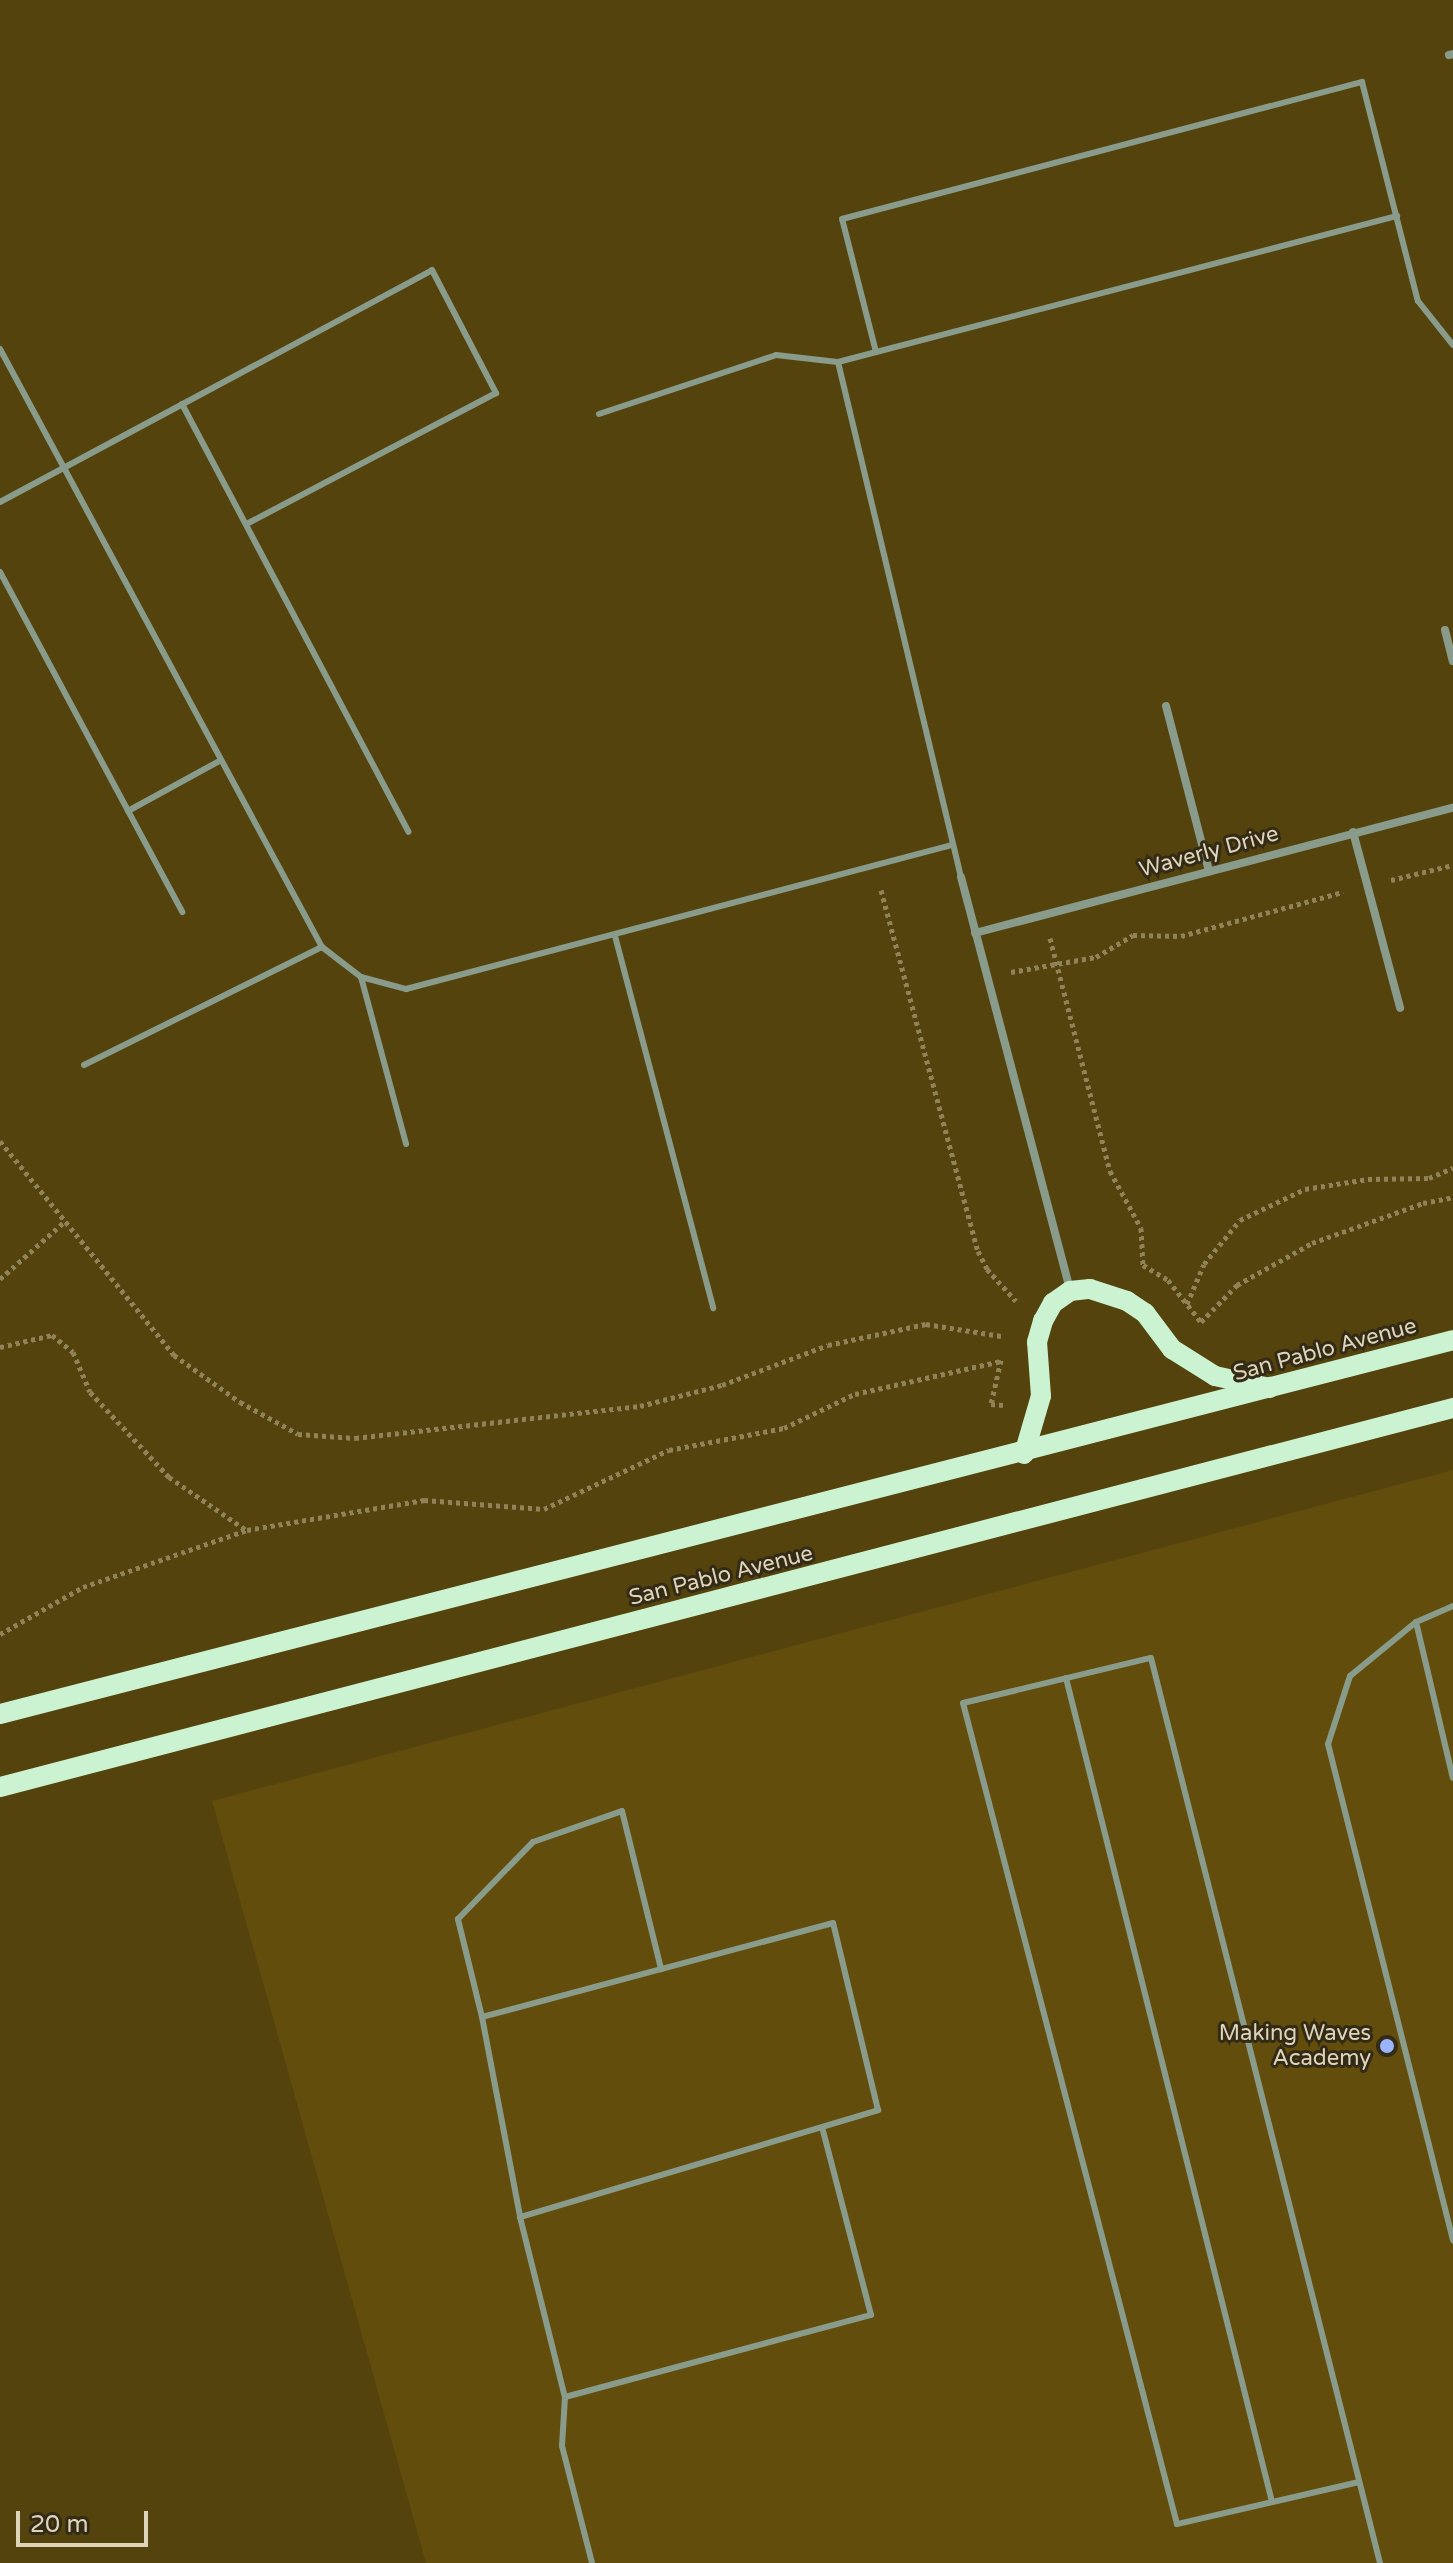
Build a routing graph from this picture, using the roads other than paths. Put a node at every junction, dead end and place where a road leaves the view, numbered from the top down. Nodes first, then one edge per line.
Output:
1 (1397, 216) junction
2 (1453, 345) edge
3 (0, 349) edge
4 (876, 352) junction
5 (838, 362) junction
6 (182, 404) junction
7 (599, 414) dead end
8 (62, 468) junction
9 (0, 502) edge
10 (247, 524) junction
11 (0, 572) edge
12 (1445, 630) dead end
13 (1453, 661) edge
14 (1166, 706) dead end
15 (221, 760) junction
16 (1453, 808) edge
17 (128, 811) junction
18 (409, 832) dead end
19 (1353, 832) junction
20 (952, 845) junction
21 (1209, 871) junction
22 (961, 877) joint
23 (182, 912) dead end
24 (975, 933) junction
25 (615, 936) junction
26 (322, 947) junction
27 (361, 977) junction
28 (1400, 1008) dead end
29 (84, 1065) dead end
30 (406, 1144) dead end
31 (1070, 1291) junction
32 (713, 1308) dead end
33 (1453, 1340) edge
34 (1274, 1389) junction
35 (1453, 1408) edge
36 (1024, 1454) junction
37 (1453, 1606) edge
38 (1416, 1622) junction
39 (1066, 1678) junction
40 (0, 1714) edge
41 (1453, 1778) edge
42 (0, 1787) edge
43 (661, 1969) junction
44 (482, 2017) junction
45 (822, 2127) junction
46 (520, 2217) junction
47 (1453, 2240) edge
48 (565, 2397) junction
49 (1359, 2482) junction
50 (1272, 2502) junction
51 (592, 2563) edge
52 (1380, 2563) edge

1 - 2 lane
1 - 4 lane
1 - 4 lane
3 - 8 lane
4 - 5 lane
5 - 7 lane
5 - 20 lane
6 - 8 lane
6 - 10 lane
6 - 10 lane
8 - 9 lane
8 - 15 lane
10 - 18 lane
11 - 17 lane
12 - 13 street
14 - 21 street
15 - 17 lane
15 - 26 lane
16 - 19 street, Waverly Drive
17 - 23 lane
19 - 21 street, Waverly Drive
19 - 28 street
20 - 22 lane
20 - 25 lane
21 - 24 street, Waverly Drive
22 - 24 street
24 - 31 street
25 - 27 lane
25 - 32 lane
26 - 27 lane
26 - 29 lane
27 - 30 lane
31 - 34 main road
31 - 36 main road
33 - 34 main road, San Pablo Avenue
34 - 36 main road, San Pablo Avenue
35 - 42 main road, San Pablo Avenue
36 - 40 main road, San Pablo Avenue
37 - 38 lane
38 - 41 lane
38 - 47 lane
39 - 49 lane
39 - 50 lane
39 - 50 lane
43 - 44 lane
43 - 44 lane
43 - 45 lane
44 - 46 lane
45 - 46 lane
45 - 48 lane
46 - 48 lane
48 - 51 lane
49 - 50 lane
49 - 52 lane

